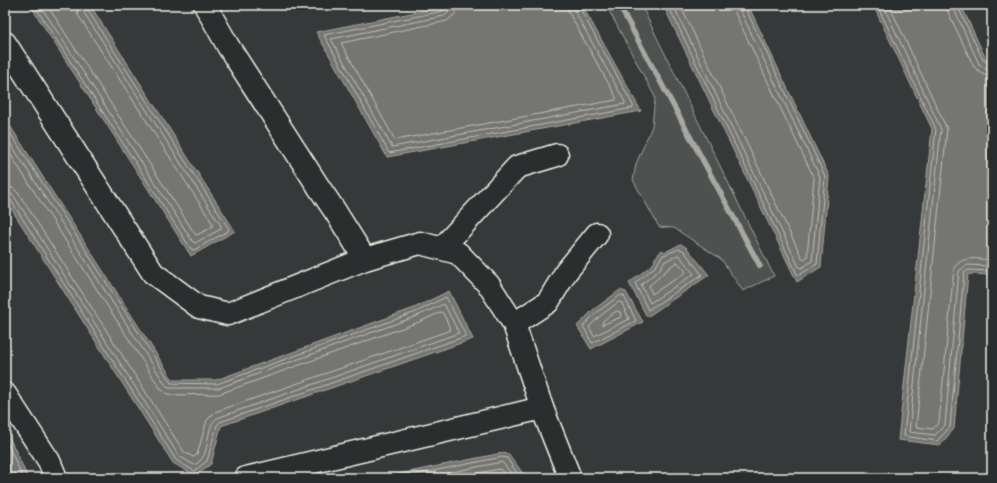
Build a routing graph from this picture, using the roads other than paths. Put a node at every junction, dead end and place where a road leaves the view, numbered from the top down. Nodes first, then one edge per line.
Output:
1 (205, 5) edge
2 (5, 43) edge
3 (557, 155) dead end
4 (597, 234) dead end
5 (442, 248) junction
6 (365, 259) junction
7 (514, 324) junction
8 (5, 394) edge
9 (542, 408) junction
10 (56, 478) edge
11 (246, 478) edge
12 (570, 478) edge

1 - 6 street
2 - 6 street
3 - 5 street
4 - 7 street
5 - 6 street
5 - 7 street
7 - 9 street
8 - 10 street
9 - 11 street
9 - 12 street

